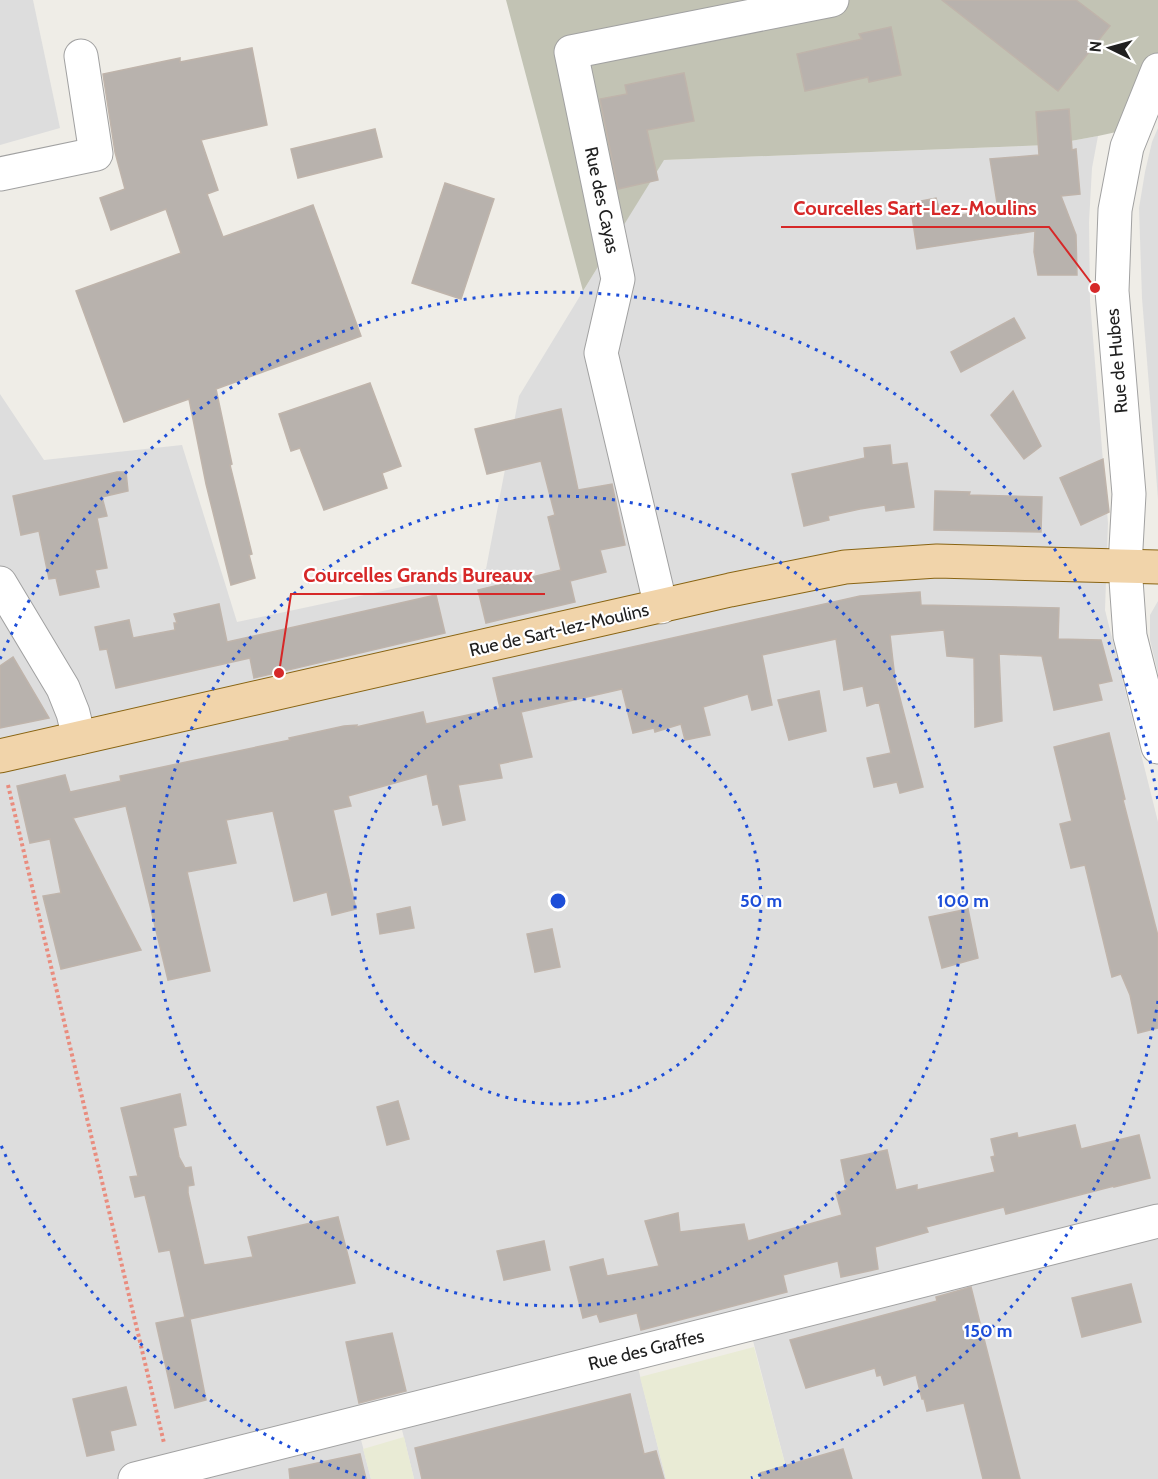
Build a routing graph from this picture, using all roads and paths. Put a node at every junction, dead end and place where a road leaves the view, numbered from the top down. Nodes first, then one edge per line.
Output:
1 (832, 0) edge
2 (700, 12) edge
3 (81, 56) dead end
4 (1154, 80) edge
5 (0, 174) edge
6 (1125, 566) junction
7 (1158, 567) edge
8 (0, 583) edge
9 (661, 607) junction
10 (79, 738) junction
11 (1158, 747) edge
12 (1, 755) edge
13 (1158, 1221) edge
14 (170, 1470) junction
15 (135, 1479) edge

1 - 2 street, Rue des Cayas
2 - 9 street, Rue des Cayas
3 - 5 street
4 - 6 street, Rue de Hubes
6 - 7 main road, Rue de Sart-lez-Moulins
6 - 9 main road, Rue de Sart-lez-Moulins
6 - 11 street, Rue de Hubes
8 - 10 street
9 - 10 main road, Rue de Sart-lez-Moulins
10 - 12 main road, Rue de Sart-lez-Moulins
12 - 14 path
13 - 14 street, Rue des Graffes
14 - 15 street, Rue des Graffes

